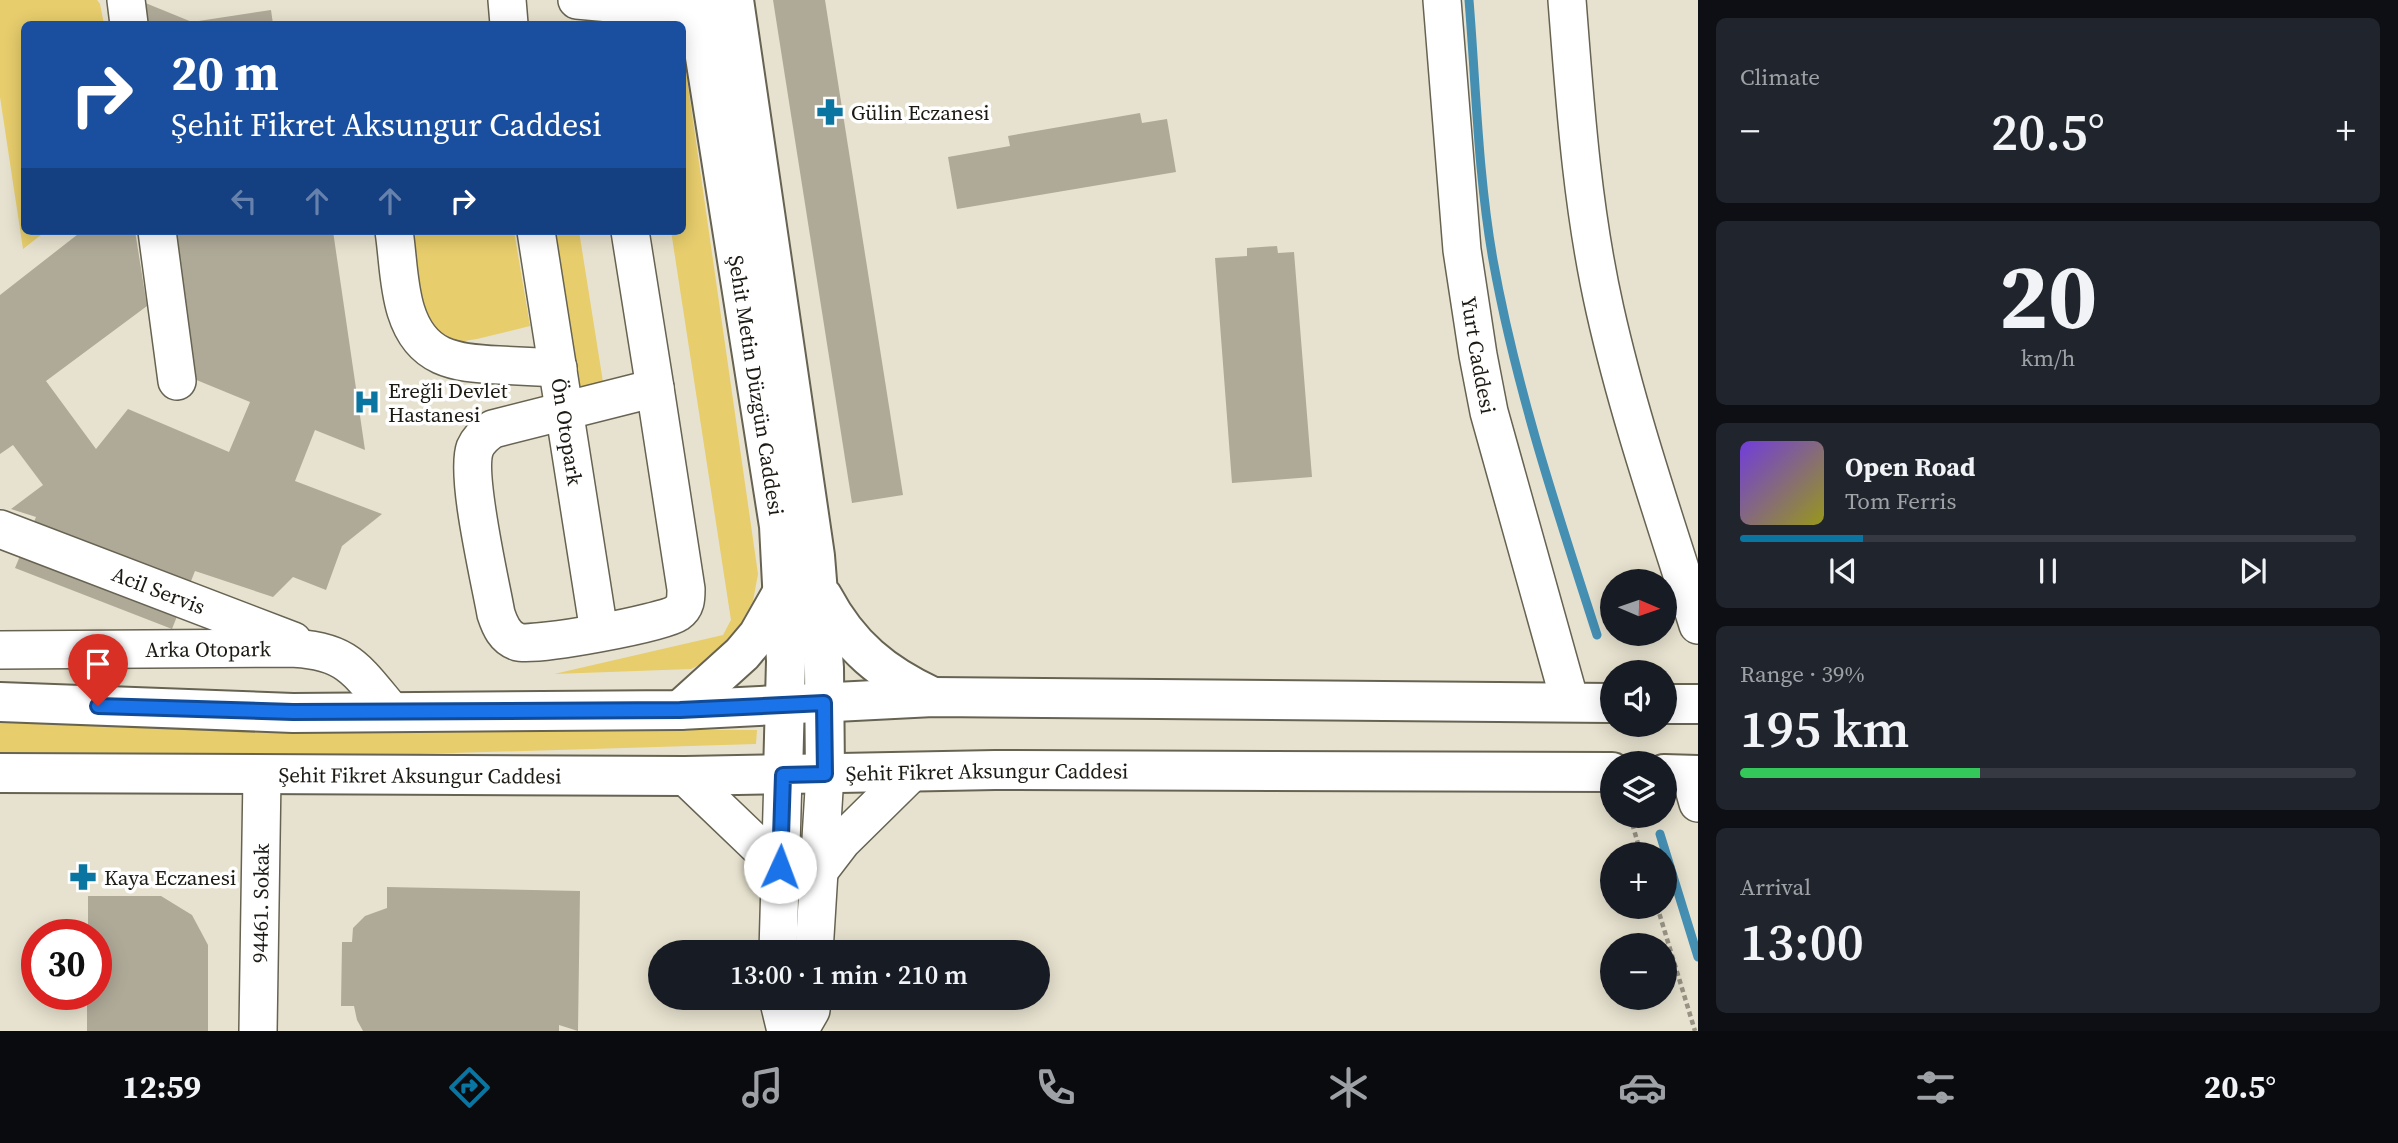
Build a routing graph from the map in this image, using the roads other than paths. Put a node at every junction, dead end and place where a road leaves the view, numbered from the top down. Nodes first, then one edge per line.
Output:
1 (126, 0) edge
2 (507, 0) edge
3 (578, 0) edge
4 (734, 0) edge
5 (1442, 0) edge
6 (1566, 0) edge
7 (703, 4) edge
8 (129, 21) edge
9 (509, 21) edge
10 (158, 235) edge
11 (395, 235) edge
12 (537, 235) edge
13 (631, 235) edge
14 (558, 368) junction
15 (177, 381) dead end
16 (655, 388) junction
17 (565, 411) junction
18 (0, 529) edge
19 (801, 590) junction
20 (1698, 625) edge
21 (599, 632) junction
22 (0, 650) edge
23 (317, 650) junction
24 (933, 697) junction
25 (0, 702) edge
26 (1570, 702) junction
27 (1600, 702) edge
28 (824, 703) junction
29 (1677, 704) edge
30 (1698, 704) edge
31 (786, 705) junction
32 (680, 710) junction
33 (393, 712) junction
34 (1600, 771) edge
35 (912, 772) junction
36 (0, 773) edge
37 (825, 774) junction
38 (783, 775) junction
39 (262, 776) junction
40 (685, 776) junction
41 (780, 867) junction
42 (819, 871) junction
43 (778, 940) edge
44 (815, 940) edge
45 (781, 1010) edge
46 (811, 1010) edge
47 (258, 1031) edge
48 (786, 1031) edge
49 (799, 1031) edge

1 - 8 street
2 - 9 street
3 - 7 street
4 - 19 main road, Şehit Metin Düzgün Caddesi
5 - 26 street, Yurt Caddesi
6 - 20 street
7 - 19 main road, Şehit Metin Düzgün Caddesi
10 - 15 street
11 - 14 street
12 - 14 street, Ön Otopark
13 - 16 street
14 - 17 street, Ön Otopark
16 - 17 street
16 - 21 street
17 - 21 street, Ön Otopark
17 - 21 street
18 - 23 street, Acil Servis
19 - 24 main road
19 - 28 main road, Şehit Metin Düzgün Caddesi
19 - 31 main road, Şehit Metin Düzgün Caddesi
19 - 32 main road
22 - 23 street, Arka Otopark
23 - 33 street, Arka Otopark
24 - 26 main road
24 - 28 main road
25 - 33 main road
26 - 27 main road
28 - 31 main road
28 - 37 main road, Şehit Metin Düzgün Caddesi
29 - 30 main road
31 - 32 main road
31 - 38 main road, Şehit Metin Düzgün Caddesi
32 - 33 main road
34 - 35 main road, Şehit Fikret Aksungur Caddesi
35 - 37 main road, Şehit Fikret Aksungur Caddesi
35 - 42 street
36 - 39 main road, Şehit Fikret Aksungur Caddesi
37 - 38 main road, Şehit Fikret Aksungur Caddesi
37 - 42 street
38 - 40 main road, Şehit Fikret Aksungur Caddesi
38 - 41 street
39 - 40 main road, Şehit Fikret Aksungur Caddesi
39 - 47 street, 94461. Sokak
40 - 41 street
41 - 43 street
42 - 44 street
45 - 48 street
46 - 49 street

